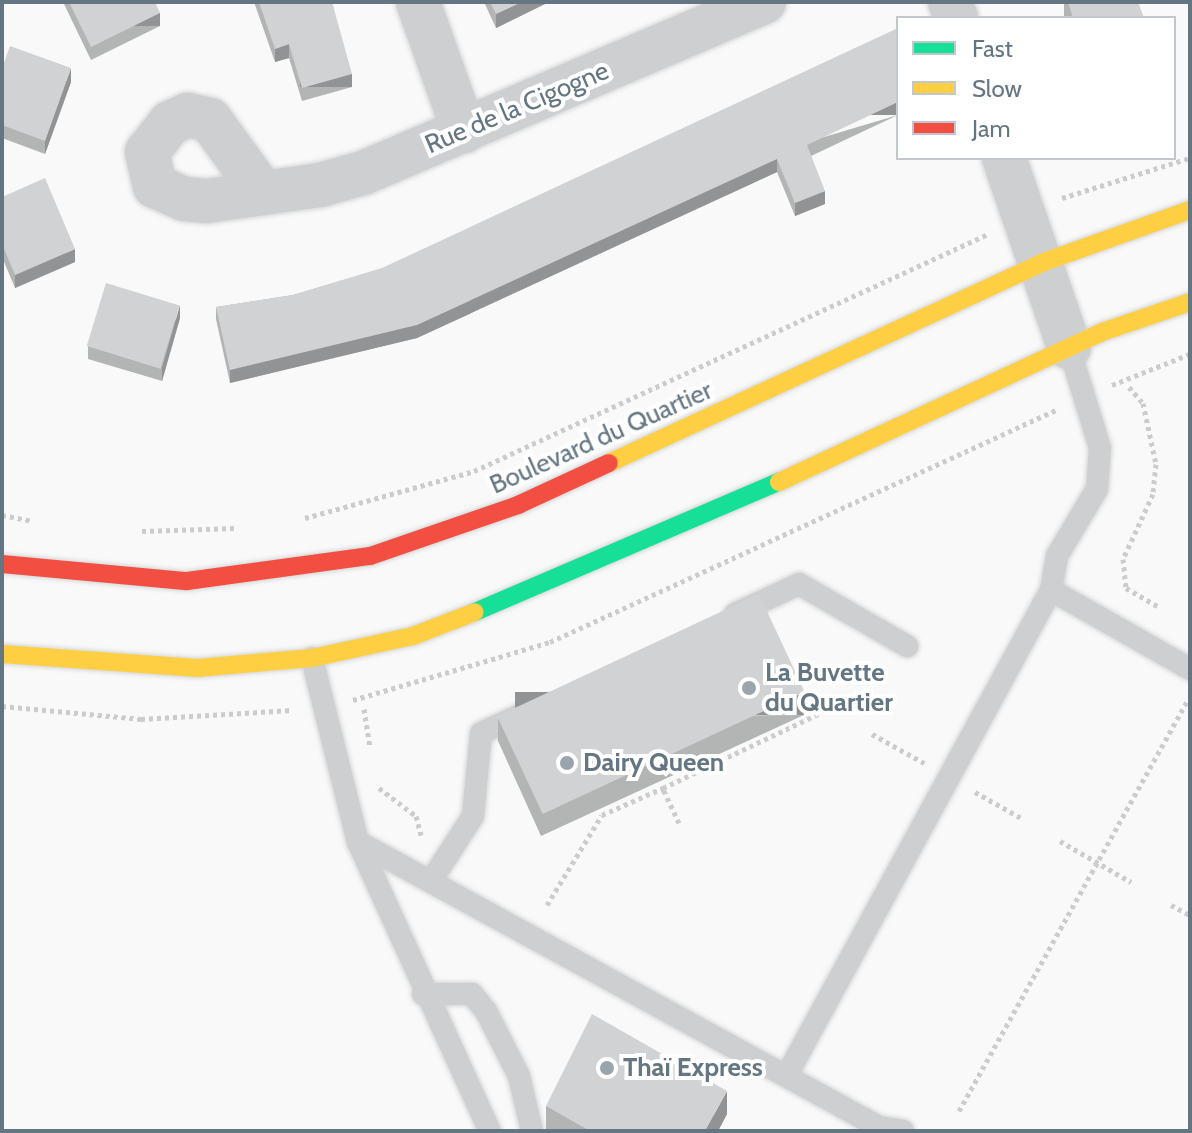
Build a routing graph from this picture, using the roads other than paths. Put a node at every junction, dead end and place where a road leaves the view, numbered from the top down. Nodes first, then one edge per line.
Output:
1 (418, 2) edge
2 (764, 2) edge
3 (464, 131) junction
4 (1005, 160) edge
5 (263, 193) dead end
6 (1190, 210) edge
7 (1041, 263) junction
8 (1190, 302) edge
9 (1069, 347) junction
10 (2, 564) edge
11 (1051, 590) junction
12 (712, 625) edge
13 (907, 646) dead end
14 (2, 654) edge
15 (312, 658) junction
16 (1190, 669) edge
17 (539, 706) edge
18 (358, 842) junction
19 (431, 881) junction
20 (423, 994) junction
21 (788, 1073) junction
22 (490, 1131) edge
23 (532, 1131) edge
24 (903, 1131) edge

1 - 3 street
2 - 3 street, Rue de la Cigogne
3 - 5 street, Rue de la Cigogne
4 - 7 street
6 - 7 main road, Boulevard du Quartier
7 - 9 street
7 - 10 main road, Boulevard du Quartier
8 - 9 main road
9 - 11 lane
9 - 15 main road
11 - 16 lane
11 - 21 lane
12 - 13 lane
14 - 15 main road
15 - 18 lane
17 - 19 lane
18 - 19 lane
18 - 20 lane
19 - 21 lane
20 - 22 lane
20 - 23 lane
21 - 24 lane

